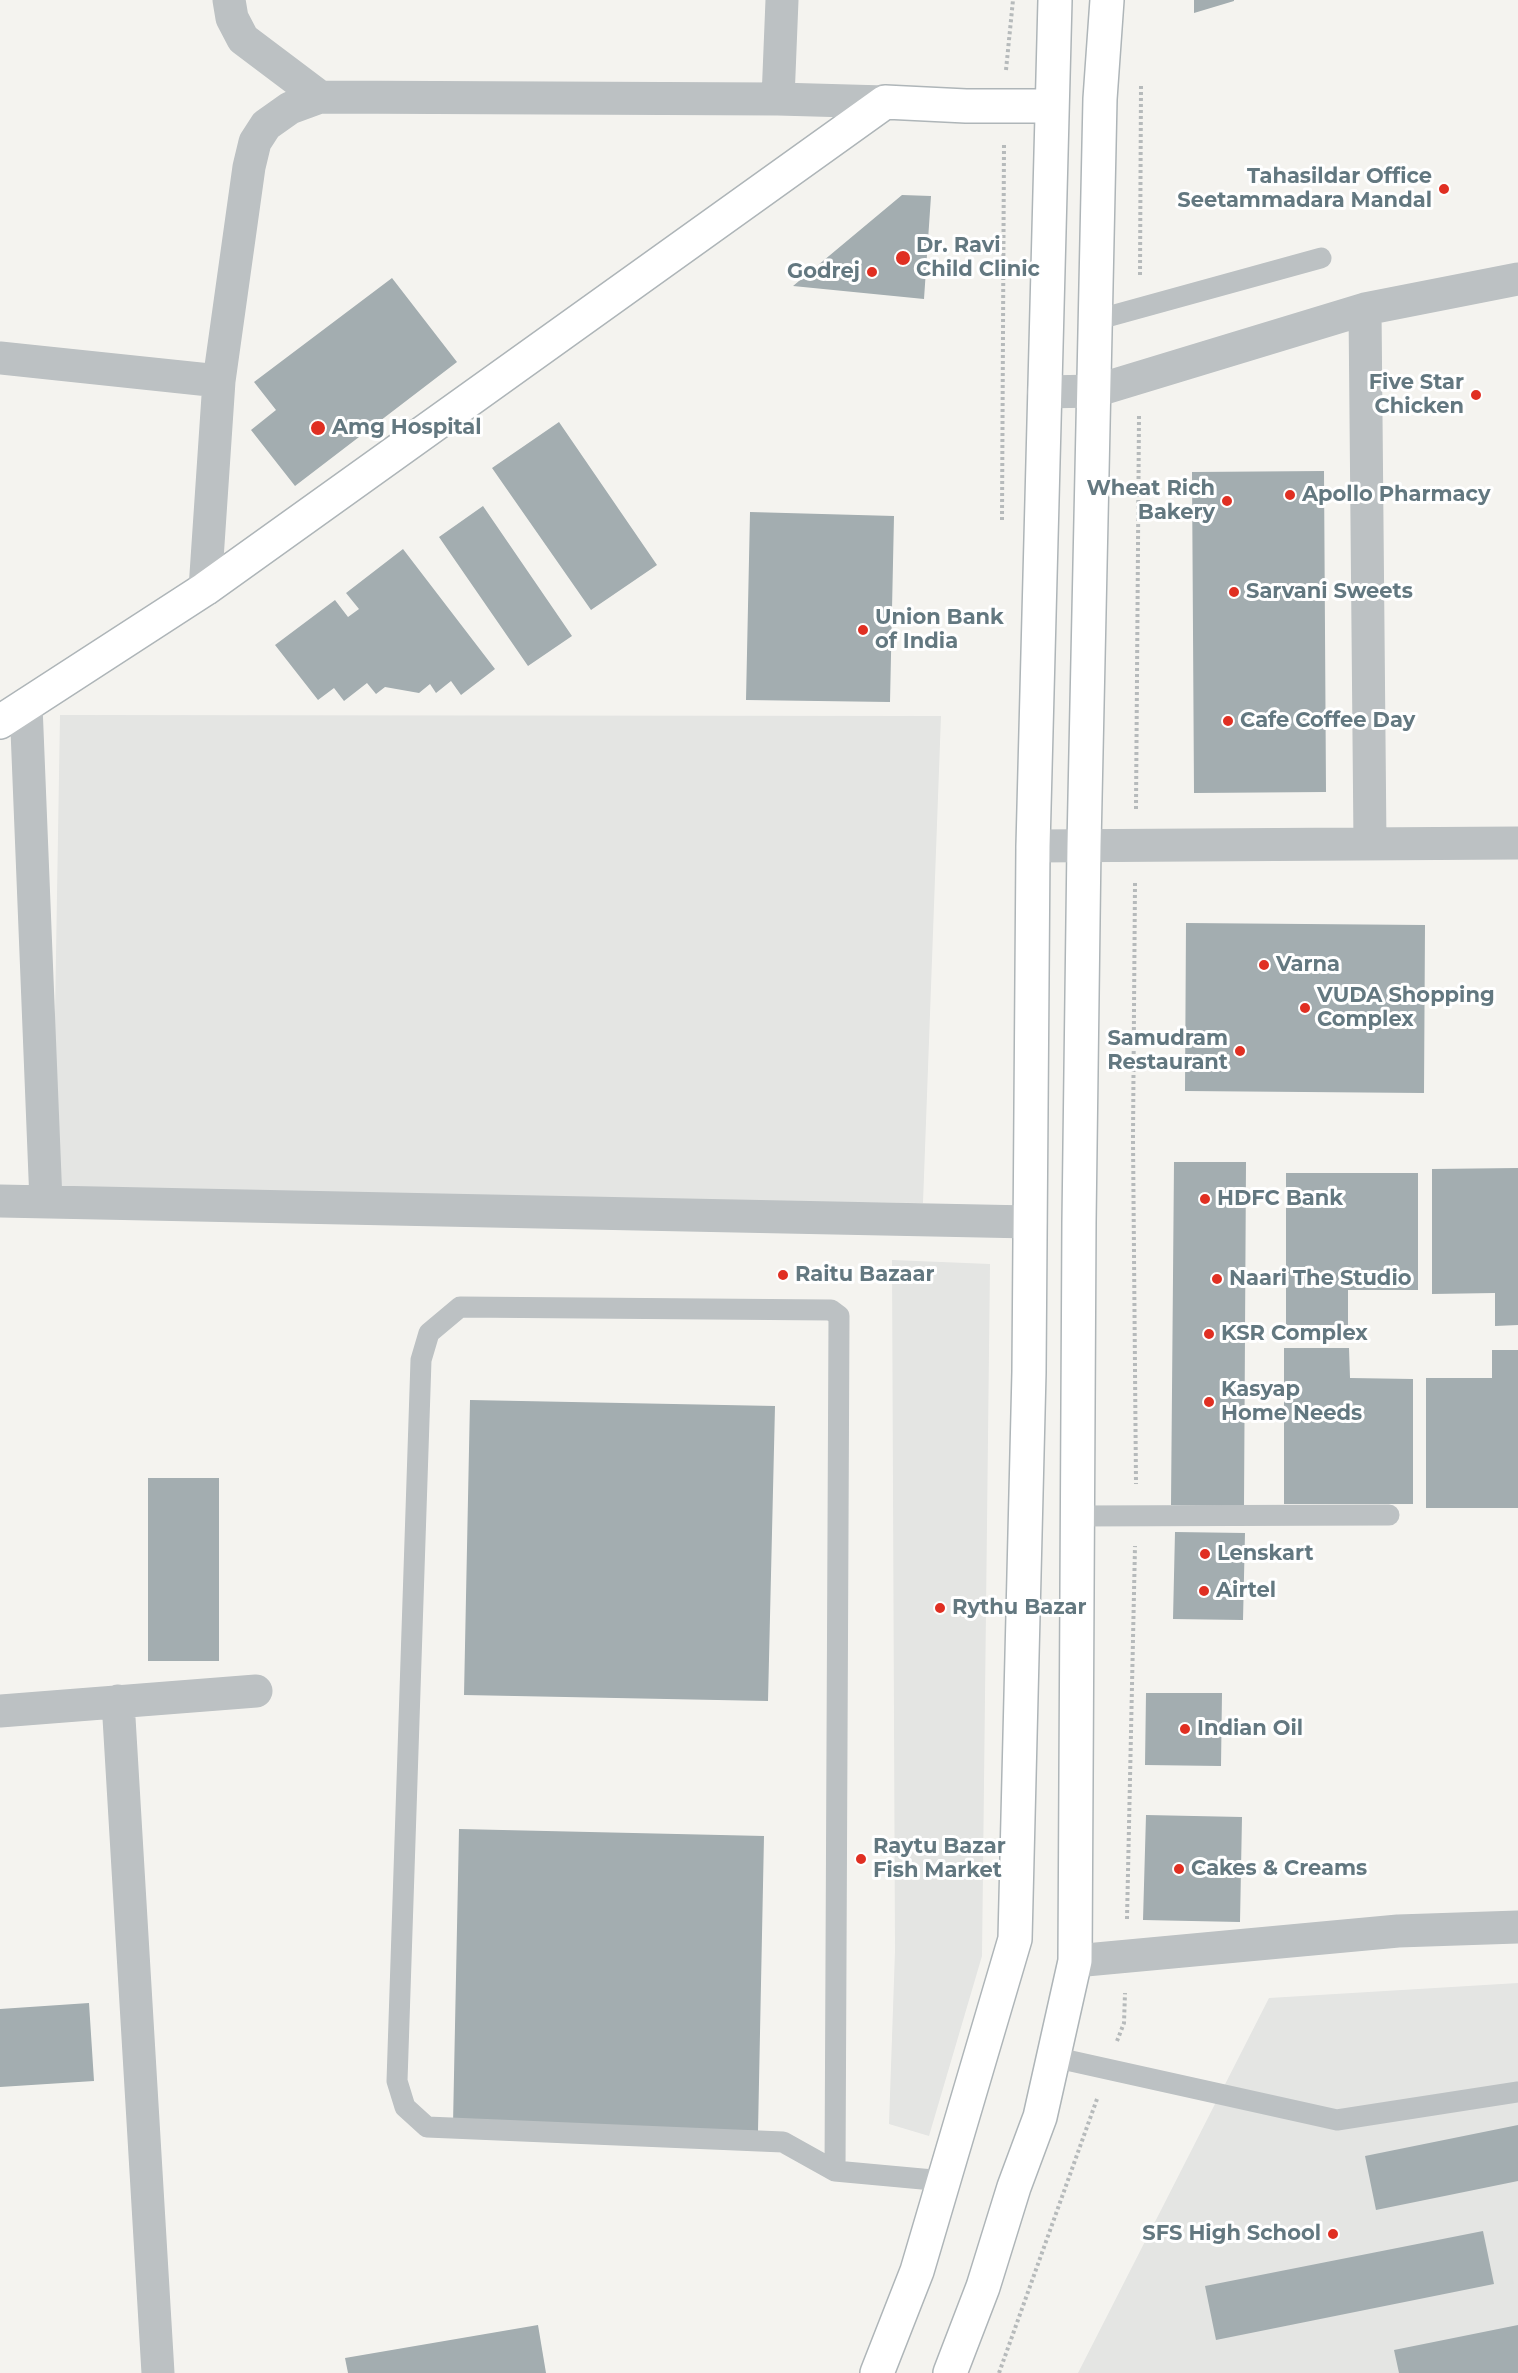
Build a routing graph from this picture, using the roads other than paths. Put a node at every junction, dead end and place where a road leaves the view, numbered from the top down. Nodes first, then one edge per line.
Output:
1 (230, 0) edge
2 (782, 0) edge
3 (1055, 0) edge
4 (1107, 0) edge
5 (320, 97) junction
6 (778, 99) junction
7 (885, 102) junction
8 (1051, 106) junction
9 (1321, 258) dead end
10 (1518, 279) edge
11 (1365, 309) junction
12 (1096, 320) junction
13 (0, 358) edge
14 (219, 381) junction
15 (1095, 391) junction
16 (1044, 392) junction
17 (205, 589) junction
18 (13, 713) edge
19 (1370, 843) junction
20 (1518, 843) edge
21 (1084, 845) junction
22 (1033, 846) junction
23 (0, 1201) edge
24 (46, 1202) junction
25 (1030, 1222) junction
26 (1389, 1515) dead end
27 (1077, 1516) junction
28 (256, 1691) dead end
29 (118, 1701) junction
30 (0, 1711) edge
31 (1518, 1927) edge
32 (1074, 1961) junction
33 (1053, 2057) junction
34 (1518, 2092) edge
35 (835, 2171) junction
36 (944, 2181) junction
37 (159, 2373) edge
38 (877, 2373) edge
39 (950, 2373) edge

1 - 5 street
2 - 6 street
3 - 8 main road
4 - 12 main road
5 - 6 street
5 - 14 street
6 - 7 street
7 - 8 main road
7 - 17 main road
8 - 16 main road
9 - 12 lane
10 - 11 street
11 - 15 street
11 - 19 street
12 - 15 main road
13 - 14 street
14 - 17 street
15 - 16 street
15 - 21 main road
16 - 22 main road
17 - 18 main road
18 - 24 street
19 - 20 street
19 - 21 street
21 - 22 street
21 - 27 main road
22 - 25 main road
23 - 24 street
24 - 25 street
25 - 36 main road
26 - 27 lane
27 - 32 main road
28 - 29 street
29 - 30 street
29 - 37 street
31 - 32 street
32 - 33 main road
33 - 34 lane
33 - 39 main road
35 - 35 lane
35 - 36 lane
36 - 38 main road

